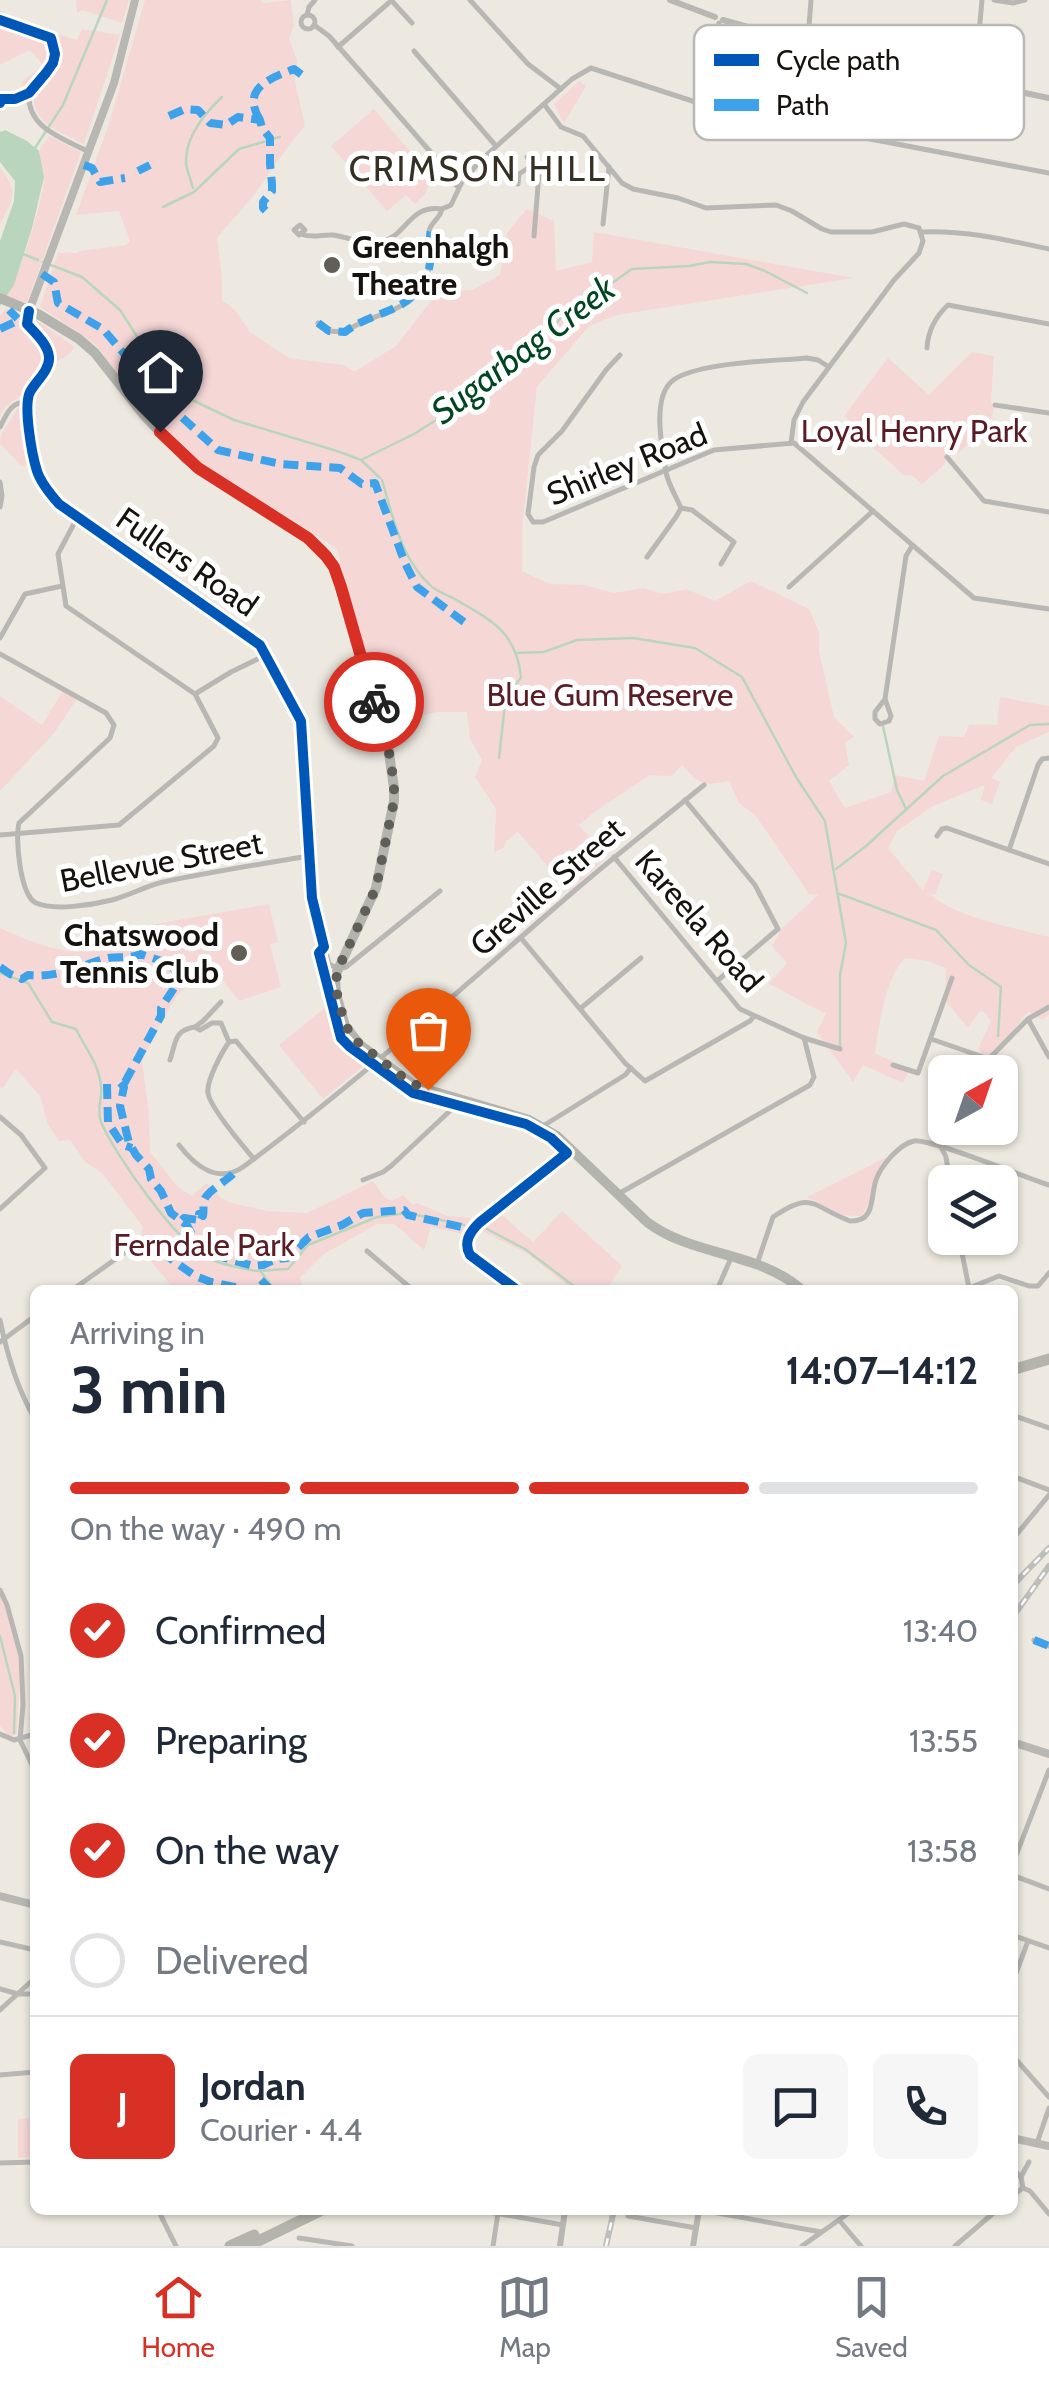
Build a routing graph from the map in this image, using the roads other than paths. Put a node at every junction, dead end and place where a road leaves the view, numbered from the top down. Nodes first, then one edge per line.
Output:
1 (136, 0) edge
2 (316, 0) edge
3 (392, 0) edge
4 (470, 0) edge
5 (670, 0) edge
6 (812, 0) edge
7 (982, 0) edge
8 (994, 0) edge
9 (1024, 0) edge
10 (308, 15) junction
11 (0, 20) edge
12 (719, 20) junction
13 (314, 24) junction
14 (412, 24) dead end
15 (718, 25) edge
16 (739, 25) edge
17 (809, 25) edge
18 (980, 25) edge
19 (338, 47) junction
20 (414, 51) dead end
21 (561, 90) junction
22 (1024, 92) edge
23 (1049, 98) edge
24 (694, 100) edge
25 (544, 104) junction
26 (875, 140) edge
27 (496, 146) junction
28 (89, 152) junction
29 (527, 157) dead end
30 (533, 165) junction
31 (609, 167) junction
32 (1049, 173) edge
33 (518, 184) dead end
34 (458, 186) junction
35 (442, 208) junction
36 (603, 224) dead end
37 (922, 232) junction
38 (301, 234) dead end
39 (534, 236) dead end
40 (1049, 249) edge
41 (0, 298) edge
42 (24, 309) junction
43 (318, 323) dead end
44 (1049, 324) edge
45 (927, 348) dead end
46 (620, 355) dead end
47 (829, 367) junction
48 (27, 402) junction
49 (995, 406) dead end
50 (1049, 413) edge
51 (0, 427) edge
52 (791, 443) junction
53 (948, 457) dead end
54 (666, 470) junction
55 (0, 482) edge
56 (0, 507) edge
57 (680, 508) junction
58 (873, 511) junction
59 (1049, 512) edge
60 (77, 517) junction
61 (912, 546) junction
62 (647, 557) dead end
63 (721, 564) dead end
64 (62, 586) junction
65 (789, 586) dead end
66 (1049, 610) edge
67 (0, 638) edge
68 (0, 654) edge
69 (266, 655) junction
70 (195, 694) junction
71 (885, 699) junction
72 (1049, 758) edge
73 (704, 785) dead end
74 (685, 800) junction
75 (17, 834) junction
76 (0, 835) edge
77 (937, 836) dead end
78 (1009, 850) junction
79 (309, 856) junction
80 (614, 857) junction
81 (1049, 864) edge
82 (440, 891) dead end
83 (522, 938) junction
84 (641, 958) dead end
85 (338, 969) junction
86 (952, 978) dead end
87 (717, 982) junction
88 (221, 1002) dead end
89 (1049, 1007) edge
90 (580, 1008) junction
91 (754, 1016) junction
92 (1028, 1019) junction
93 (195, 1026) junction
94 (804, 1038) junction
95 (931, 1039) junction
96 (229, 1042) junction
97 (840, 1049) dead end
98 (977, 1055) edge
99 (993, 1055) edge
100 (1049, 1057) edge
101 (170, 1060) dead end
102 (379, 1060) junction
103 (893, 1065) dead end
104 (631, 1068) junction
105 (459, 1099) junction
106 (0, 1117) edge
107 (304, 1122) junction
108 (542, 1126) junction
109 (179, 1145) dead end
110 (941, 1146) junction
111 (572, 1150) junction
112 (254, 1159) junction
113 (947, 1165) edge
114 (363, 1180) dead end
115 (1049, 1185) edge
116 (619, 1194) junction
117 (0, 1209) edge
118 (140, 1240) dead end
119 (367, 1251) dead end
120 (962, 1255) edge
121 (731, 1258) junction
122 (757, 1264) junction
123 (1049, 1273) edge
124 (79, 1285) edge
125 (407, 1285) edge
126 (510, 1285) edge
127 (719, 1285) edge
128 (794, 1285) edge
129 (966, 1285) edge
130 (976, 1285) edge
131 (0, 1320) edge
132 (30, 1320) edge
133 (2, 1340) edge
134 (1049, 1351) edge
135 (1049, 1359) edge
136 (1018, 1360) edge
137 (1018, 1368) edge
138 (30, 1408) edge
139 (1018, 1417) edge
140 (1049, 1428) edge
141 (1018, 1479) edge
142 (1049, 1492) edge
143 (1018, 1531) edge
144 (0, 1590) edge
145 (1034, 1640) dead end
146 (1049, 1646) edge
147 (0, 1734) edge
148 (30, 1736) edge
149 (20, 1740) junction
150 (1018, 1744) edge
151 (1049, 1754) edge
152 (30, 1760) edge
153 (1049, 1770) edge
154 (1018, 1850) edge
155 (1018, 1877) edge
156 (1049, 1889) edge
157 (0, 1896) edge
158 (30, 1905) edge
159 (1018, 1937) edge
160 (1028, 1941) junction
161 (0, 1942) edge
162 (1049, 1948) edge
163 (30, 1949) edge
164 (1018, 1968) edge
165 (30, 1983) edge
166 (0, 1989) edge
167 (18, 1994) junction
168 (30, 1994) edge
169 (0, 2010) edge
170 (1018, 2063) edge
171 (30, 2072) edge
172 (0, 2075) edge
173 (1049, 2097) edge
174 (1049, 2108) edge
175 (1018, 2140) edge
176 (1036, 2144) junction
177 (1049, 2146) edge
178 (30, 2162) edge
179 (1029, 2162) dead end
180 (0, 2163) edge
181 (1018, 2174) edge
182 (1022, 2178) junction
183 (1023, 2188) junction
184 (1018, 2192) edge
185 (1049, 2214) edge
186 (160, 2215) edge
187 (295, 2215) edge
188 (312, 2215) edge
189 (498, 2215) edge
190 (510, 2215) edge
191 (564, 2215) edge
192 (699, 2215) edge
193 (728, 2215) edge
194 (846, 2215) edge
195 (990, 2215) edge
196 (628, 2216) dead end
197 (840, 2220) junction
198 (563, 2224) junction
199 (696, 2228) junction
200 (821, 2232) junction
201 (299, 2238) dead end
202 (962, 2240) junction
203 (176, 2246) edge
204 (230, 2246) edge
205 (248, 2246) edge
206 (352, 2246) edge
207 (493, 2246) edge
208 (560, 2246) edge
209 (693, 2246) edge
210 (802, 2246) edge
211 (861, 2246) edge
212 (955, 2246) edge
213 (967, 2246) edge

1 - 28 main road
2 - 10 street
3 - 14 street
3 - 19 street
4 - 21 street
5 - 12 street
6 - 17 street
7 - 18 street
8 - 9 street
10 - 13 street
10 - 13 street
11 - 28 street
12 - 15 street
12 - 16 street
13 - 19 street
19 - 34 street
20 - 27 street
21 - 24 street
21 - 25 street
22 - 23 street
25 - 27 street
25 - 31 street
26 - 32 street
27 - 34 street
28 - 42 main road
29 - 30 street
30 - 33 street
30 - 39 street
31 - 36 street
31 - 37 street
34 - 35 street
35 - 38 street
35 - 43 street
37 - 40 street
37 - 47 street
41 - 42 main road
42 - 48 street
42 - 85 main road
44 - 45 street
46 - 54 street, Shirley Road
47 - 52 street
47 - 54 street
48 - 51 street
48 - 60 street, Fullers Road
49 - 50 street
52 - 54 street, Shirley Road
52 - 58 street
53 - 59 street
54 - 57 street
55 - 56 street
57 - 62 street
57 - 63 street
58 - 61 street
58 - 65 street
60 - 64 street
60 - 69 street, Fullers Road
61 - 66 street
61 - 71 street
64 - 67 street
64 - 70 street
68 - 75 street
69 - 70 street
69 - 79 street, Fullers Road
70 - 75 street
71 - 71 street
72 - 78 street
73 - 74 street, Greville Street
74 - 80 street, Greville Street
74 - 87 street
75 - 76 street
75 - 79 street, Bellevue Street
77 - 78 street
78 - 81 street
79 - 85 street, Fullers Road
80 - 83 street, Greville Street
80 - 87 street, Kareela Road
82 - 85 street
83 - 90 street
83 - 102 street, Greville Street
84 - 90 street
85 - 102 main road, Fullers Road
86 - 95 street
87 - 91 street, Kareela Road
88 - 93 street
89 - 92 street
90 - 104 street
91 - 94 street, Kareela Road
91 - 104 street
92 - 99 street
92 - 100 street
93 - 96 street
93 - 101 street
94 - 97 street, Kareela Road
94 - 116 street
95 - 98 street
95 - 103 street
96 - 107 street
96 - 112 street
102 - 105 main road, Fullers Road
102 - 107 street, Greville Street
104 - 108 street
105 - 108 main road, Fullers Road
105 - 114 street
106 - 117 street
107 - 112 street, Greville Street
108 - 111 main road, Fullers Road
109 - 112 street, Greville Street
110 - 113 street
110 - 115 street
110 - 122 street
111 - 116 main road, Fullers Road
111 - 126 street
116 - 121 main road, Fullers Road
118 - 124 street
119 - 125 street
120 - 129 street
121 - 122 main road, Fullers Road
121 - 127 street
122 - 128 main road, Fullers Road
123 - 130 street
131 - 133 street
132 - 133 street
133 - 138 street
134 - 136 highway
135 - 137 highway
139 - 140 street
141 - 142 street
142 - 143 street
144 - 149 street
145 - 146 street
147 - 149 street
148 - 149 street
149 - 152 street
150 - 151 main road
153 - 154 street
155 - 156 street
157 - 158 main road
159 - 160 street
160 - 162 street
160 - 164 street
161 - 163 street
165 - 167 street
166 - 167 street
167 - 168 street
167 - 169 street
170 - 173 street
171 - 172 street
174 - 176 street
175 - 176 main road
176 - 177 main road
178 - 180 street
179 - 182 street
181 - 182 street
182 - 183 street
183 - 184 street
183 - 185 street
186 - 203 street
187 - 204 highway
188 - 205 highway
189 - 207 street
190 - 198 street
191 - 198 street
192 - 199 street
193 - 200 street
194 - 197 street
195 - 202 street
196 - 199 street
197 - 200 street
197 - 211 street
198 - 208 street
199 - 209 street
200 - 210 street
201 - 206 street
202 - 212 street
202 - 213 street

